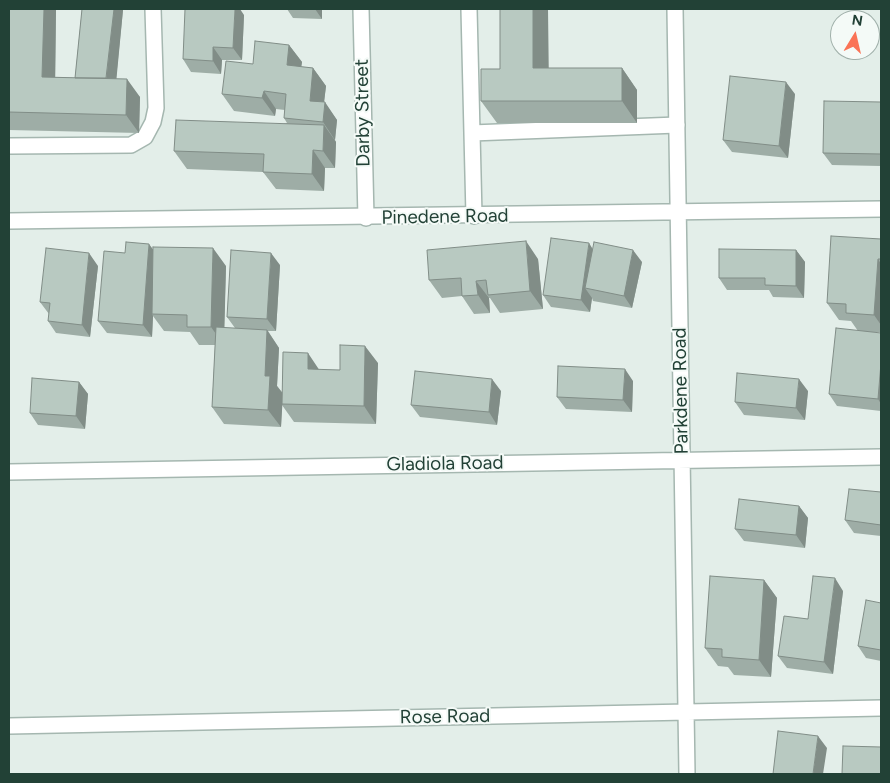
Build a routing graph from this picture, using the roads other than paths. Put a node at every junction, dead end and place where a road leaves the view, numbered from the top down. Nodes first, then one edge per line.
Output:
1 (153, 9) edge
2 (361, 9) edge
3 (469, 9) edge
4 (675, 9) edge
5 (677, 125) junction
6 (472, 133) junction
7 (9, 146) edge
8 (881, 209) edge
9 (678, 213) junction
10 (474, 216) junction
11 (366, 218) junction
12 (9, 221) edge
13 (881, 457) edge
14 (682, 459) junction
15 (9, 472) edge
16 (881, 708) edge
17 (686, 711) junction
18 (9, 726) edge
19 (687, 774) edge

1 - 7 street
2 - 11 street, Darby Street
3 - 6 street
4 - 5 street, Parkdene Road
5 - 6 street
5 - 9 street, Parkdene Road
6 - 10 street
8 - 9 street, Pinedene Road
9 - 10 street, Pinedene Road
9 - 14 street, Parkdene Road
10 - 11 street, Pinedene Road
11 - 12 street, Pinedene Road
13 - 14 street, Gladiola Road
14 - 15 street, Gladiola Road
14 - 17 street, Parkdene Road
16 - 17 street, Rose Road
17 - 18 street, Rose Road
17 - 19 street, Parkdene Road

